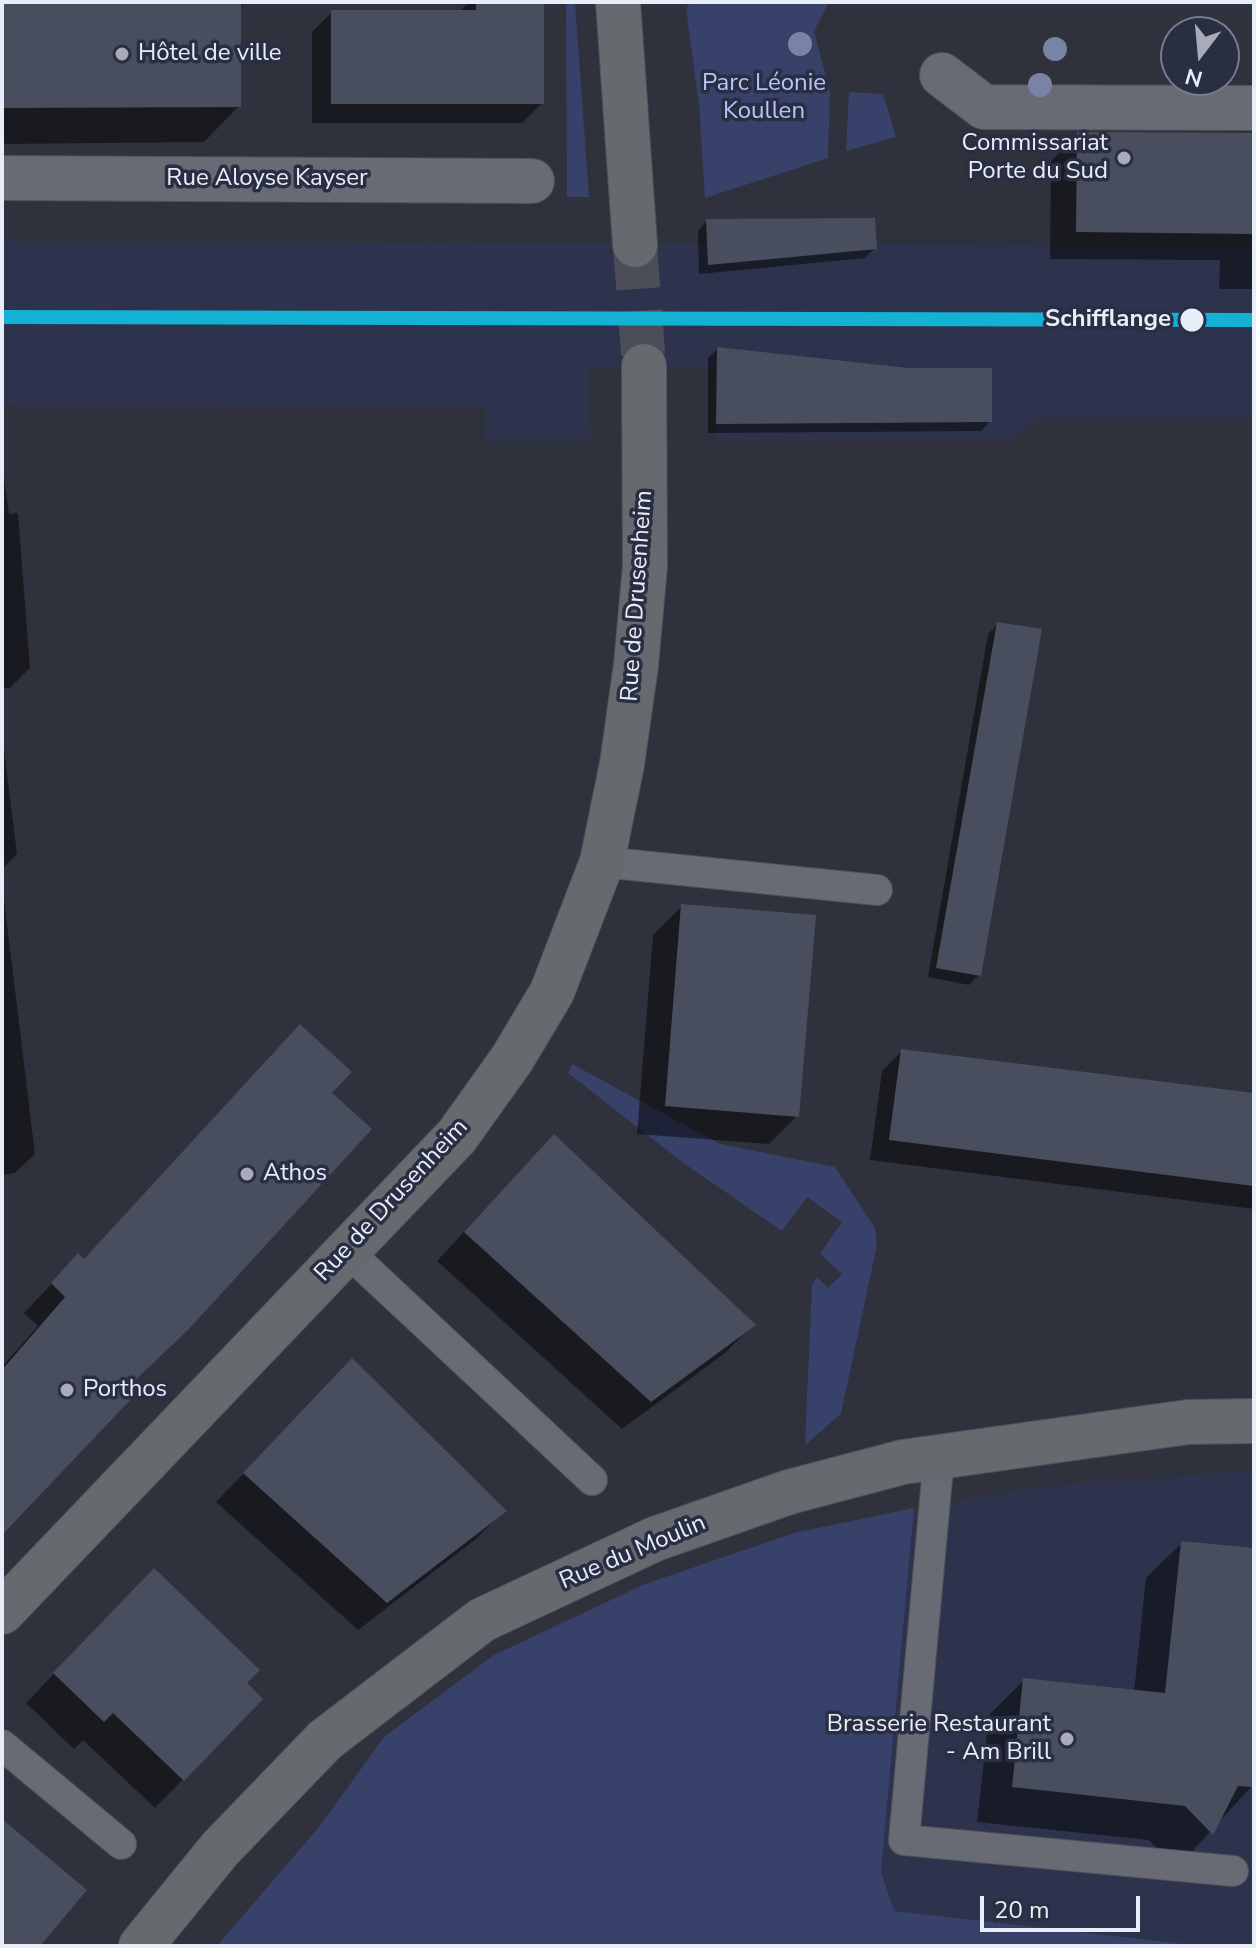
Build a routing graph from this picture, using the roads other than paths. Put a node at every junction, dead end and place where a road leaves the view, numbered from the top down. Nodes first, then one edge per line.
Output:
1 (618, 2) edge
2 (942, 75) dead end
3 (1254, 108) edge
4 (2, 178) edge
5 (532, 181) dead end
6 (635, 245) tunnel mouth
7 (644, 366) tunnel mouth
8 (602, 862) junction
9 (877, 890) dead end
10 (347, 1251) junction
11 (1254, 1421) edge
12 (939, 1456) junction
13 (592, 1480) dead end
14 (2, 1612) edge
15 (2, 1745) edge
16 (121, 1844) dead end
17 (1233, 1871) dead end
18 (141, 1946) edge

1 - 6 street
2 - 3 street
4 - 5 street, Rue Aloyse Kayser
7 - 8 street, Rue de Drusenheim
8 - 9 lane
8 - 10 street, Rue de Drusenheim
10 - 13 lane
10 - 14 street, Rue de Drusenheim
11 - 12 street, Rue du Moulin
12 - 17 lane
12 - 18 street, Rue du Moulin
15 - 16 lane

